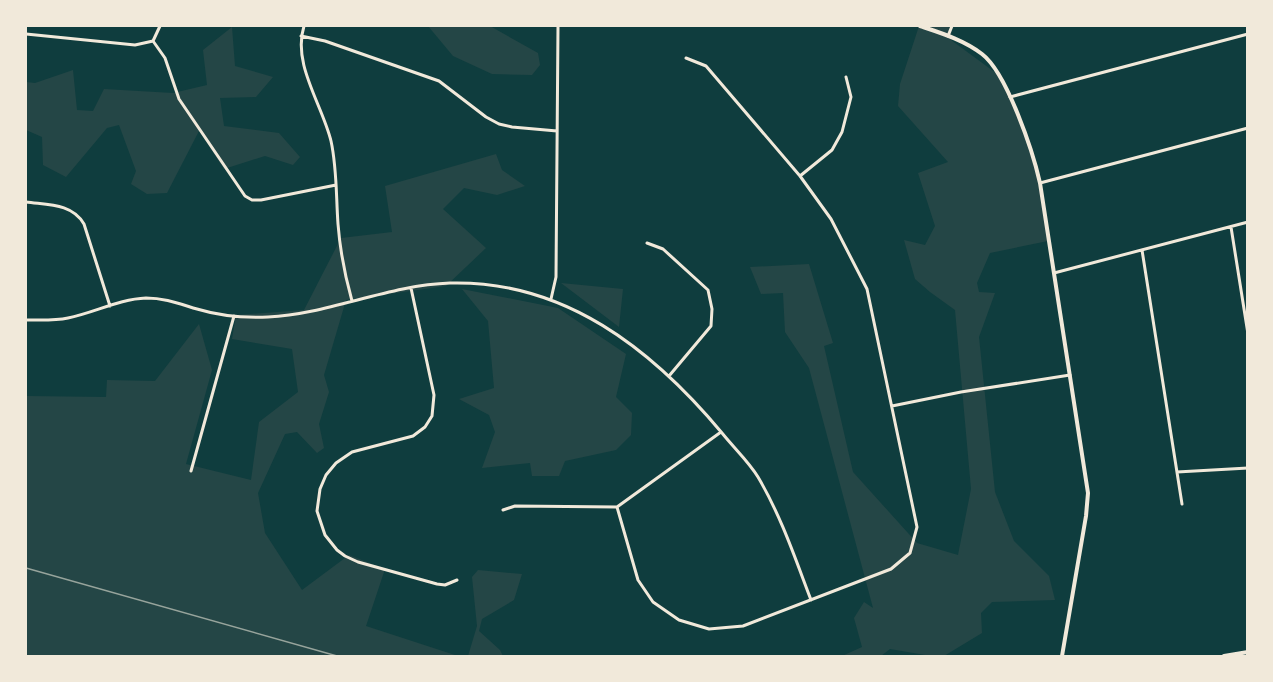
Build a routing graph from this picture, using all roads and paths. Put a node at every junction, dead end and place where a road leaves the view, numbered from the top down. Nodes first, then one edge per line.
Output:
1 (160, 26) edge
2 (304, 26) edge
3 (558, 26) edge
4 (920, 26) edge
5 (952, 26) edge
6 (26, 34) edge
7 (1248, 34) edge
8 (301, 36) junction
9 (948, 36) junction
10 (153, 41) junction
11 (686, 58) dead end
12 (846, 77) dead end
13 (1010, 97) junction
14 (1248, 128) edge
15 (557, 131) junction
16 (800, 176) junction
17 (1040, 183) junction
18 (336, 185) junction
19 (26, 202) edge
20 (1248, 222) edge
21 (1231, 227) junction
22 (647, 243) dead end
23 (1142, 250) junction
24 (1054, 273) junction
25 (411, 288) junction
26 (551, 299) junction
27 (352, 301) junction
28 (110, 306) junction
29 (234, 316) junction
30 (1246, 316) edge
31 (26, 320) edge
32 (1248, 334) edge
33 (1070, 375) junction
34 (669, 376) junction
35 (892, 406) junction
36 (721, 432) junction
37 (1248, 468) edge
38 (192, 471) dead end
39 (1177, 472) junction
40 (1182, 504) dead end
41 (617, 507) junction
42 (503, 510) dead end
43 (458, 580) dead end
44 (811, 600) junction
45 (1248, 652) edge
46 (1062, 657) edge
47 (1224, 657) edge

1 - 10 street
2 - 8 street
3 - 15 street
4 - 9 street
5 - 9 street
6 - 10 street
7 - 13 street
8 - 15 street
8 - 18 street
9 - 13 street
10 - 18 street
11 - 16 street
12 - 16 street
13 - 17 street
14 - 17 street
15 - 26 street
16 - 35 street
17 - 24 street
18 - 27 street
19 - 28 street
20 - 21 street
21 - 23 street
21 - 30 street
22 - 34 street
23 - 24 street
23 - 39 street
24 - 33 street
25 - 26 street
25 - 27 street
25 - 43 street
26 - 34 street
27 - 29 street
28 - 29 street
28 - 31 street
29 - 38 street
30 - 32 street
33 - 35 street
33 - 46 street
34 - 36 street
35 - 44 street
36 - 41 street
36 - 44 street
37 - 39 street
39 - 40 street
41 - 42 street
41 - 44 street
45 - 47 street

